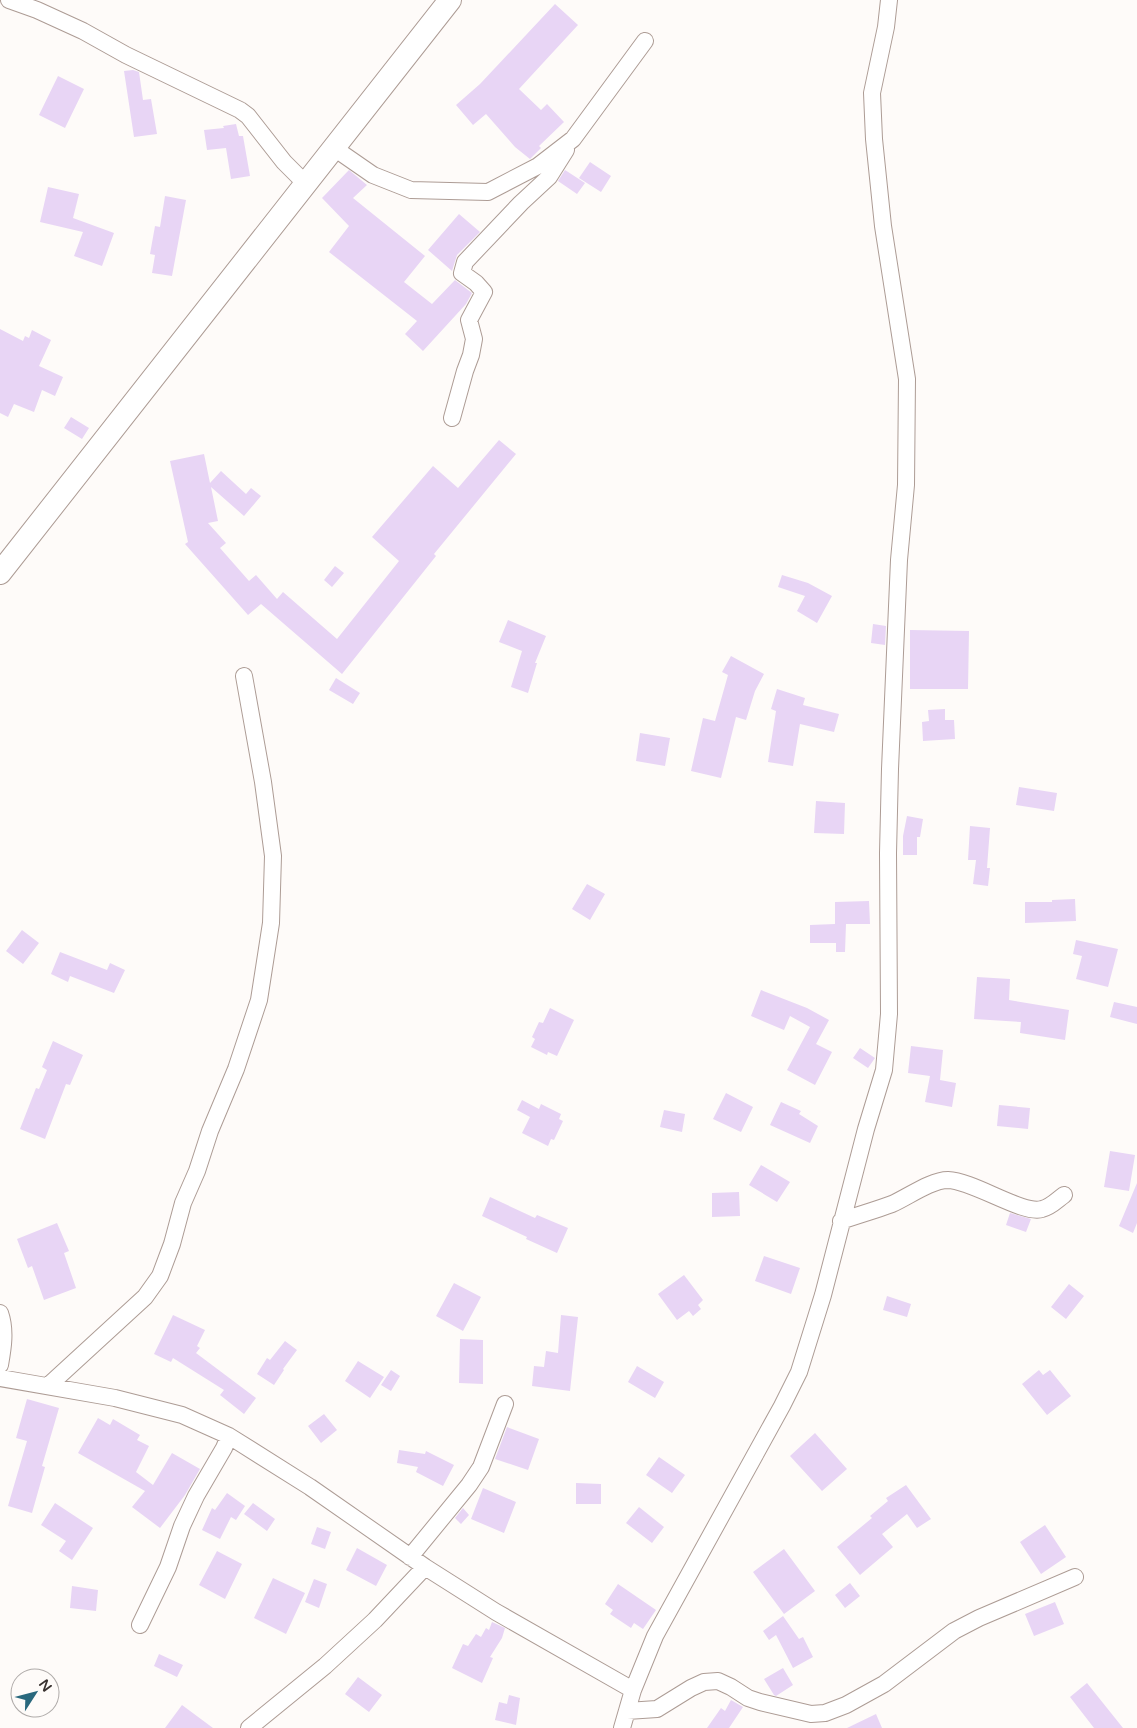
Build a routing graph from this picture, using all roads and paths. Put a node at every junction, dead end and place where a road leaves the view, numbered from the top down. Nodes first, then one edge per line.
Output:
1 (9, 0) edge
2 (450, 0) edge
3 (889, 0) edge
4 (645, 41) dead end
5 (573, 139) junction
6 (334, 148) junction
7 (306, 184) junction
8 (452, 418) dead end
9 (0, 573) edge
10 (244, 676) dead end
11 (1064, 1195) dead end
12 (841, 1221) junction
13 (0, 1313) edge
14 (0, 1365) edge
15 (0, 1378) edge
16 (48, 1386) junction
17 (505, 1404) dead end
18 (229, 1436) junction
19 (410, 1557) junction
20 (425, 1567) junction
21 (1075, 1577) dead end
22 (140, 1625) dead end
23 (633, 1690) junction
24 (627, 1711) junction
25 (249, 1728) edge
26 (622, 1728) edge

1 - 7 street
2 - 6 main road
3 - 12 street
4 - 5 street
5 - 6 street
5 - 8 street
6 - 7 main road
7 - 9 main road
10 - 16 street
11 - 12 street
12 - 23 street
13 - 14 street
15 - 16 street
16 - 18 street
17 - 19 street
18 - 19 street
18 - 22 street
19 - 20 street
20 - 23 street
20 - 25 street
21 - 24 street
23 - 24 street
24 - 26 street

